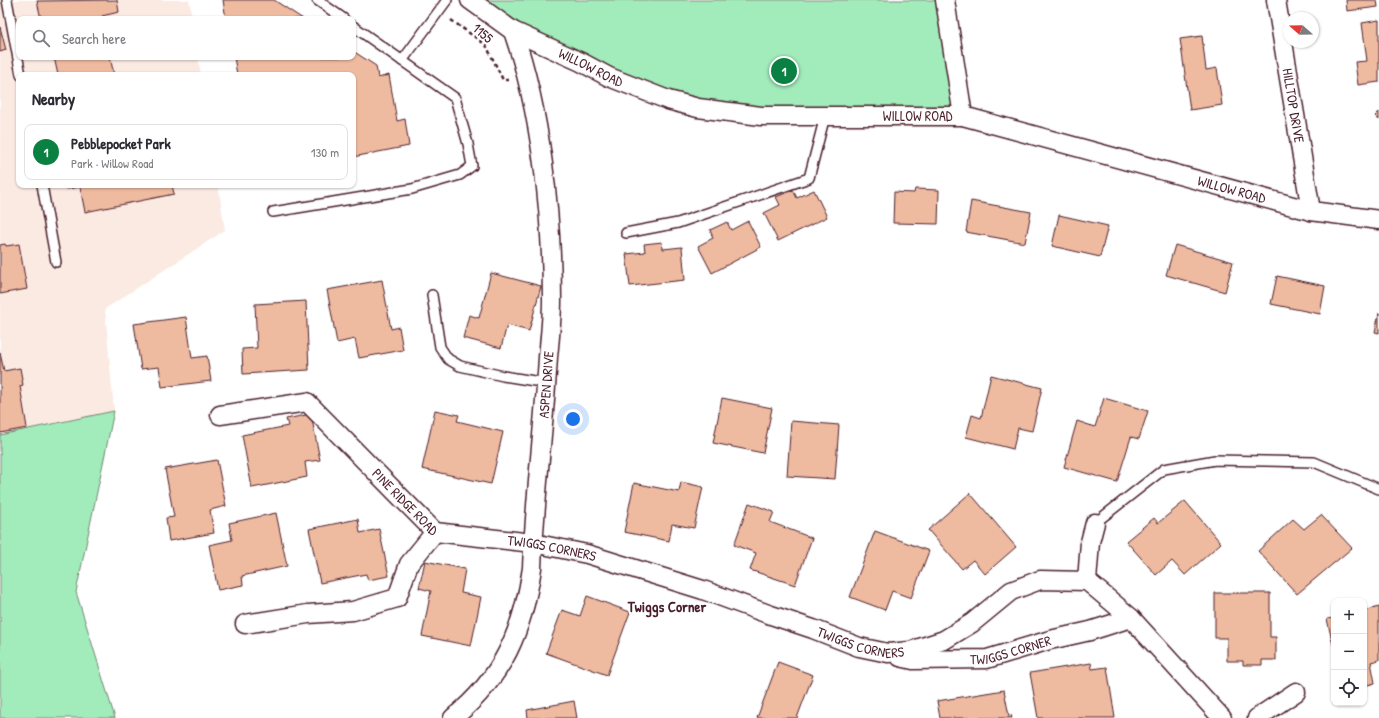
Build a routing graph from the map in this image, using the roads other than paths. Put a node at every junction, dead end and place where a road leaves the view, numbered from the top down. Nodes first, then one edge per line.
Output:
1 (7, 0) edge
2 (317, 0) edge
3 (447, 0) edge
4 (470, 0) edge
5 (945, 0) edge
6 (1276, 0) edge
7 (340, 16) edge
8 (356, 28) edge
9 (513, 31) junction
10 (16, 48) edge
11 (18, 60) edge
12 (402, 61) junction
13 (20, 72) edge
14 (825, 116) junction
15 (962, 116) junction
16 (43, 188) edge
17 (1311, 211) junction
18 (272, 212) dead end
19 (1379, 220) edge
20 (626, 233) dead end
21 (56, 262) dead end
22 (432, 295) dead end
23 (547, 383) junction
24 (220, 415) dead end
25 (1379, 489) edge
26 (1095, 524) joint
27 (435, 532) junction
28 (533, 543) junction
29 (1087, 581) junction
30 (1131, 618) junction
31 (245, 624) dead end
32 (888, 653) junction
33 (1296, 692) dead end
34 (453, 718) edge
35 (1222, 718) edge
36 (1257, 718) edge

1 - 10 lane
2 - 7 lane
3 - 12 lane
4 - 9 street, WILLOW ROAD
5 - 15 street
6 - 17 street, HILLTOP DRIVE
8 - 12 lane
9 - 14 street, WILLOW ROAD
9 - 23 street, ASPEN DRIVE
11 - 13 lane
12 - 18 lane
14 - 15 street, WILLOW ROAD
14 - 20 lane
15 - 17 street, WILLOW ROAD
16 - 21 lane
17 - 19 street, WILLOW ROAD
22 - 23 lane
23 - 28 street, ASPEN DRIVE
24 - 27 street, PINE RIDGE ROAD
25 - 26 lane
26 - 29 street
27 - 28 street, TWIGGS CORNERS
27 - 31 street, PINE RIDGE ROAD
28 - 32 street, TWIGGS CORNERS
28 - 34 street, ASPEN DRIVE
29 - 30 street
29 - 32 street, TWIGGS CORNERS
30 - 32 street, TWIGGS CORNER
30 - 35 street
33 - 36 street

